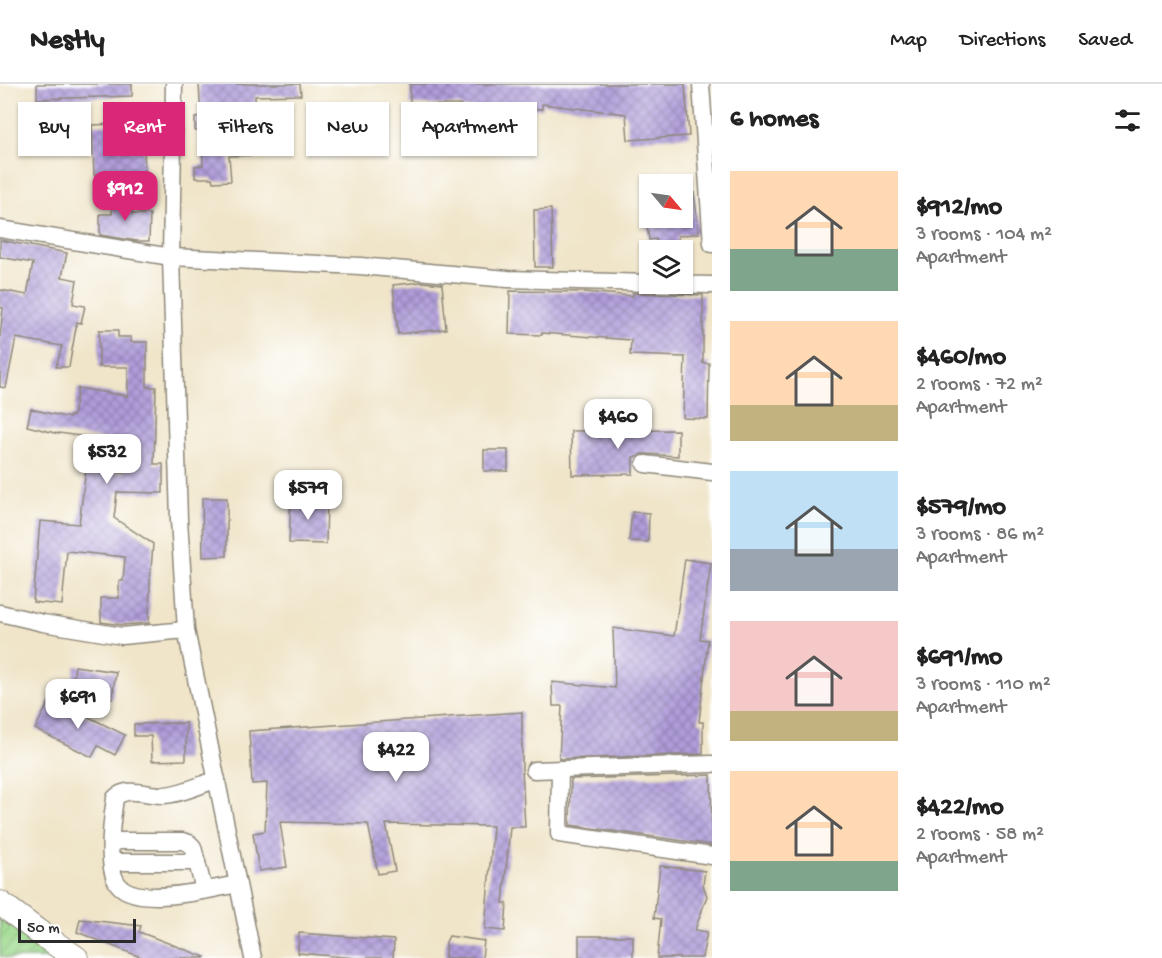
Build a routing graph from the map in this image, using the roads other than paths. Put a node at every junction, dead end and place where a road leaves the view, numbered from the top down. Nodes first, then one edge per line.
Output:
1 (174, 84) edge
2 (701, 84) edge
3 (0, 229) edge
4 (712, 244) edge
5 (171, 257) junction
6 (639, 283) edge
7 (693, 285) edge
8 (712, 285) edge
9 (645, 464) dead end
10 (712, 472) edge
11 (0, 613) edge
12 (186, 630) junction
13 (712, 764) edge
14 (560, 769) junction
15 (534, 770) dead end
16 (218, 779) junction
17 (111, 841) junction
18 (712, 856) edge
19 (112, 862) junction
20 (197, 862) junction
21 (237, 884) junction
22 (204, 890) junction
23 (0, 903) edge
24 (76, 958) edge
25 (253, 958) edge

1 - 5 street
2 - 4 street
3 - 5 street
5 - 6 street
5 - 12 street
7 - 8 street
9 - 10 street
11 - 12 street
12 - 16 street
13 - 14 street
14 - 15 street
14 - 18 street
16 - 17 street
16 - 21 street
17 - 19 street
17 - 20 street
19 - 20 street
19 - 22 street
20 - 22 street
21 - 22 street
21 - 25 street
23 - 24 highway

